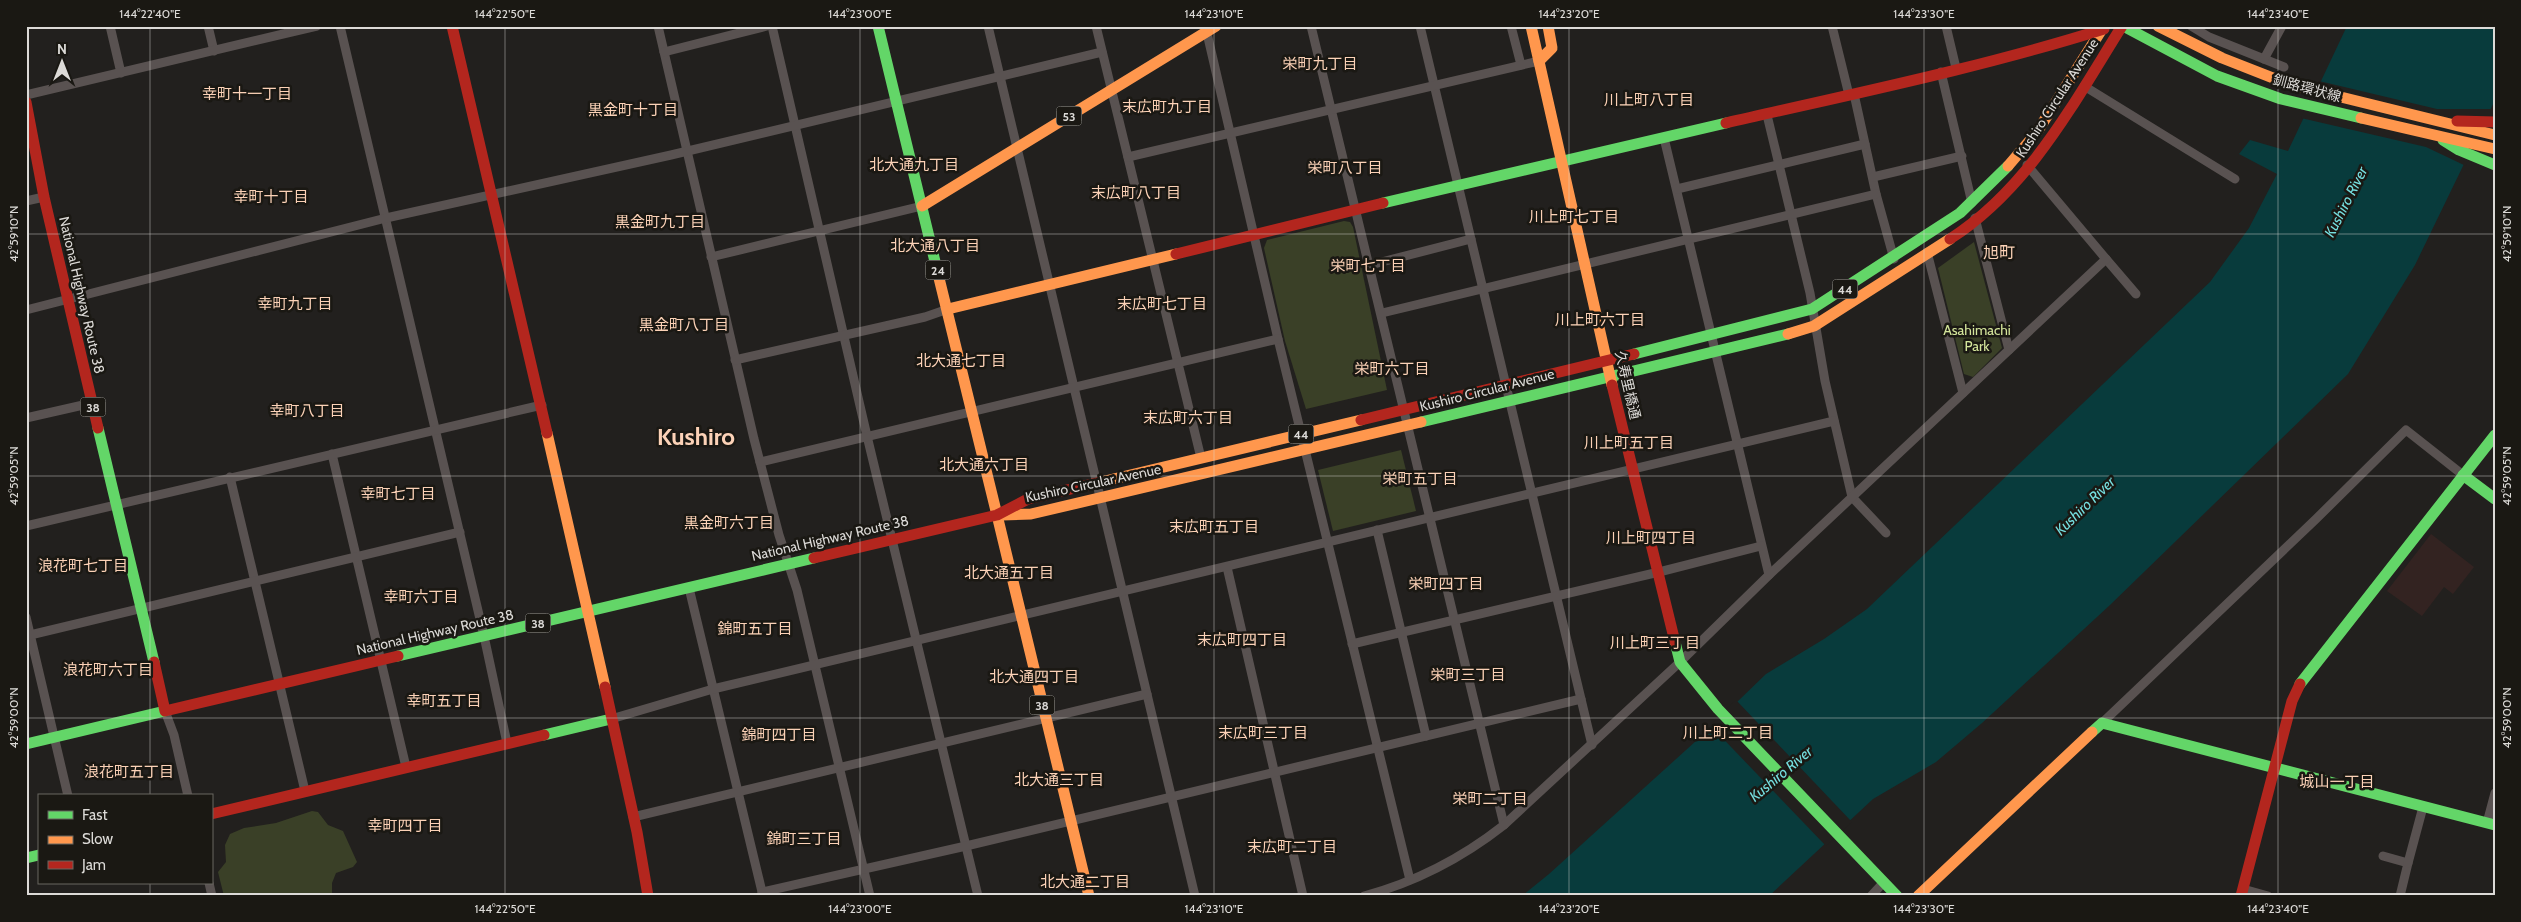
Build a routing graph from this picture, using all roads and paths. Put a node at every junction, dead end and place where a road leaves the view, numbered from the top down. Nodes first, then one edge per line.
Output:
1 (110, 26) edge
2 (208, 26) edge
3 (317, 26) edge
4 (340, 26) edge
5 (452, 26) edge
6 (658, 26) edge
7 (767, 26) edge
8 (772, 26) edge
9 (878, 26) edge
10 (988, 26) edge
11 (1096, 26) edge
12 (1312, 26) edge
13 (1420, 26) edge
14 (1511, 26) edge
15 (1531, 26) edge
16 (1548, 26) edge
17 (1832, 26) edge
18 (1946, 26) edge
19 (2122, 26) edge
20 (2159, 26) edge
21 (2191, 26) edge
22 (2282, 26) edge
23 (1210, 28) edge
24 (2103, 28) edge
25 (214, 51) junction
26 (664, 52) junction
27 (1102, 52) junction
28 (2264, 59) junction
29 (1539, 61) junction
30 (1520, 66) junction
31 (2284, 67) dead end
32 (1956, 68) junction
33 (1942, 72) junction
34 (121, 73) junction
35 (1000, 76) junction
36 (1434, 84) junction
37 (2084, 86) junction
38 (1111, 90) junction
39 (26, 94) edge
40 (1851, 94) junction
41 (896, 101) junction
42 (26, 102) edge
43 (1331, 109) junction
44 (1767, 115) junction
45 (2442, 122) junction
46 (2495, 122) edge
47 (794, 124) junction
48 (1230, 132) junction
49 (2436, 135) junction
50 (2495, 135) edge
51 (1664, 138) junction
52 (1865, 144) junction
53 (1018, 147) junction
54 (2493, 148) edge
55 (686, 151) junction
56 (1962, 156) junction
57 (2018, 156) junction
58 (1128, 157) junction
59 (1562, 162) junction
60 (2490, 163) edge
61 (1779, 166) junction
62 (2030, 168) junction
63 (1873, 177) junction
64 (2235, 179) dead end
65 (1458, 185) junction
66 (1677, 189) junction
67 (1876, 194) junction
68 (492, 195) junction
69 (44, 197) junction
70 (26, 201) edge
71 (1972, 203) junction
72 (922, 206) junction
73 (1356, 209) junction
74 (1790, 216) junction
75 (386, 218) junction
76 (1976, 221) junction
77 (820, 232) junction
78 (1255, 235) junction
79 (1923, 237) junction
80 (1471, 239) junction
81 (1689, 240) junction
82 (1927, 253) junction
83 (1894, 256) junction
84 (711, 257) junction
85 (1152, 258) junction
86 (2106, 259) junction
87 (1585, 263) junction
88 (1370, 265) junction
89 (1898, 272) junction
90 (1049, 283) junction
91 (1483, 289) junction
92 (2136, 294) dead end
93 (68, 299) junction
94 (948, 309) junction
95 (1812, 309) junction
96 (26, 310) edge
97 (1382, 313) junction
98 (1814, 326) junction
99 (1712, 334) junction
100 (845, 335) junction
101 (1278, 339) junction
102 (1715, 350) junction
103 (2009, 350) junction
104 (736, 360) junction
105 (1178, 361) junction
106 (1607, 361) junction
107 (1610, 375) junction
108 (1506, 385) junction
109 (1074, 387) junction
110 (1963, 392) junction
111 (1510, 400) junction
112 (92, 403) junction
113 (542, 404) junction
114 (1405, 409) junction
115 (972, 411) junction
116 (26, 418) edge
117 (1834, 421) junction
118 (1408, 424) junction
119 (435, 430) junction
120 (1303, 434) junction
121 (2495, 435) edge
122 (867, 436) junction
123 (1737, 446) junction
124 (1306, 450) junction
125 (332, 454) junction
126 (1201, 458) junction
127 (760, 462) junction
128 (1633, 470) junction
129 (2463, 475) junction
130 (230, 477) junction
131 (1097, 483) junction
132 (1532, 493) junction
133 (1852, 497) junction
134 (1101, 498) junction
135 (2495, 499) edge
136 (117, 506) junction
137 (997, 515) junction
138 (1430, 517) junction
139 (26, 526) edge
140 (1377, 530) junction
141 (460, 532) junction
142 (1886, 533) dead end
143 (893, 540) junction
144 (1328, 542) junction
145 (1761, 546) junction
146 (357, 556) junction
147 (788, 563) junction
148 (1227, 567) junction
149 (1659, 572) junction
150 (1769, 575) junction
151 (254, 581) junction
152 (689, 588) junction
153 (1122, 593) junction
154 (1558, 595) junction
155 (142, 608) junction
156 (589, 611) junction
157 (1022, 615) junction
158 (26, 617) edge
159 (1455, 620) junction
160 (1401, 633) junction
161 (28, 635) edge
162 (484, 636) junction
163 (917, 641) junction
164 (1352, 644) junction
165 (381, 660) junction
166 (1680, 662) junction
167 (815, 664) junction
168 (278, 684) junction
169 (713, 689) junction
170 (1147, 694) junction
171 (1581, 699) junction
172 (165, 711) junction
173 (1045, 718) junction
174 (611, 720) junction
175 (1479, 723) junction
176 (2102, 723) junction
177 (1426, 736) junction
178 (55, 737) junction
179 (26, 744) edge
180 (507, 744) junction
181 (942, 745) junction
182 (1592, 745) junction
183 (1377, 748) junction
184 (406, 768) junction
185 (840, 768) junction
186 (2275, 768) junction
187 (1274, 771) junction
188 (305, 791) junction
189 (2495, 793) edge
190 (68, 794) edge
191 (188, 794) edge
192 (738, 794) junction
193 (1172, 796) junction
194 (2423, 808) junction
195 (212, 814) edge
196 (633, 817) junction
197 (1072, 821) junction
198 (2491, 824) edge
199 (1504, 825) junction
200 (966, 846) junction
201 (2383, 856) dead end
202 (2408, 863) junction
203 (864, 869) junction
204 (1410, 880) junction
205 (1884, 882) junction
206 (2242, 892) edge
207 (762, 894) edge
208 (648, 896) edge
209 (870, 896) edge
210 (978, 896) edge
211 (1089, 896) edge
212 (1195, 896) edge
213 (1303, 896) edge
214 (1364, 896) edge
215 (1871, 896) edge
216 (1897, 896) edge
217 (1918, 896) edge
218 (2268, 896) edge
219 (2400, 896) edge

1 - 34 street
2 - 25 street
3 - 25 street
4 - 75 street
5 - 68 main road
6 - 26 street
7 - 26 street
8 - 47 street
9 - 41 main road, 24
10 - 35 street
11 - 27 street
12 - 43 street
13 - 36 street
14 - 30 street
15 - 29 main road, 久寿里橋通
16 - 29 main road
17 - 40 street
18 - 32 street
19 - 24 main road
19 - 37 main road, Kushiro Circular Avenue / 44
19 - 49 main road, 釧路環状線
20 - 45 main road, 釧路環状線
21 - 28 street
22 - 28 street
23 - 38 main road, 53
23 - 48 street
24 - 32 main road
24 - 57 main road, Kushiro Circular Avenue / 44
25 - 34 street
26 - 55 street
27 - 35 street
27 - 38 street
28 - 31 street
29 - 30 street
29 - 59 main road, 久寿里橋通
30 - 36 street
32 - 33 main road
33 - 40 main road
33 - 56 street
34 - 39 street
35 - 41 street
35 - 53 street
36 - 43 street
36 - 65 street
37 - 62 main road, Kushiro Circular Avenue / 44
37 - 64 street
38 - 53 main road, 53
38 - 58 street
40 - 44 main road
40 - 52 street
41 - 47 street
41 - 72 main road, 24
42 - 69 main road, National Highway Route 38 / 38
43 - 48 street
43 - 73 street
44 - 51 main road
44 - 61 street
45 - 46 main road
45 - 50 main road, 釧路環状線
47 - 55 street
47 - 77 street
48 - 58 street
48 - 78 street
49 - 54 main road, 釧路環状線
49 - 60 main road
51 - 59 main road
51 - 66 street
52 - 61 street
52 - 63 street
53 - 72 main road, 53
53 - 90 street
55 - 68 street
55 - 84 street
56 - 63 street
56 - 71 street
57 - 62 street
57 - 71 main road, Kushiro Circular Avenue / 44
58 - 85 street
59 - 65 main road
59 - 87 main road, 久寿里橋通
61 - 66 street
61 - 74 street
62 - 76 main road, Kushiro Circular Avenue / 44
62 - 86 street
63 - 67 street
65 - 73 main road
65 - 80 street
66 - 81 street
67 - 74 street
67 - 83 street
68 - 75 street
68 - 113 main road
69 - 70 street
69 - 93 main road, National Highway Route 38 / 38
71 - 76 street
71 - 79 main road, Kushiro Circular Avenue / 44
72 - 77 street
72 - 94 main road, 24
73 - 78 main road
73 - 88 street
74 - 81 street
74 - 95 street
75 - 93 street
75 - 119 street
76 - 82 main road, Kushiro Circular Avenue / 44
76 - 103 street
77 - 84 street
77 - 100 street
78 - 85 main road
78 - 101 street
79 - 82 street
79 - 83 main road, Kushiro Circular Avenue / 44
80 - 88 street
80 - 91 street
81 - 87 street
81 - 99 street
82 - 89 main road, Kushiro Circular Avenue / 44
82 - 110 street
83 - 89 street
83 - 95 main road, Kushiro Circular Avenue / 44
84 - 104 street
85 - 90 main road
85 - 105 street
86 - 92 street
86 - 103 street
87 - 91 street
87 - 106 main road, 久寿里橋通
88 - 97 street
89 - 98 main road, Kushiro Circular Avenue / 44
90 - 94 main road
90 - 109 street
91 - 97 street
91 - 108 street
93 - 96 street
93 - 112 main road, National Highway Route 38 / 38
94 - 100 street
94 - 115 main road, 24
95 - 98 street
95 - 99 main road, Kushiro Circular Avenue / 44
97 - 114 street
98 - 102 main road, Kushiro Circular Avenue / 44
98 - 117 street
99 - 102 street
99 - 106 main road, Kushiro Circular Avenue / 44
100 - 104 street
100 - 122 street
101 - 105 street
101 - 120 street
102 - 107 main road, Kushiro Circular Avenue / 44
102 - 123 street
103 - 110 street
104 - 127 street
105 - 109 street
105 - 126 street
106 - 107 main road, 久寿里橋通
106 - 108 main road, Kushiro Circular Avenue / 44
107 - 111 main road, Kushiro Circular Avenue / 44
107 - 128 main road, 久寿里橋通
108 - 111 street
108 - 114 main road, Kushiro Circular Avenue / 44
109 - 115 street
109 - 131 street
110 - 133 street
111 - 118 main road, Kushiro Circular Avenue / 44
111 - 132 street
112 - 116 street
112 - 136 main road, National Highway Route 38 / 38
113 - 119 street
113 - 156 main road
114 - 118 street
114 - 120 main road, Kushiro Circular Avenue / 44
115 - 122 street
115 - 137 main road, 24
117 - 123 street
117 - 133 street
118 - 124 main road, Kushiro Circular Avenue / 44
118 - 138 street
119 - 125 street
119 - 141 street
120 - 124 street
120 - 126 main road, Kushiro Circular Avenue / 44
121 - 129 main road
122 - 127 street
122 - 143 street
123 - 128 street
123 - 145 street
124 - 134 main road, Kushiro Circular Avenue / 44
124 - 144 street
125 - 130 street
125 - 146 street
126 - 131 main road, Kushiro Circular Avenue / 44
127 - 147 street
128 - 132 street
128 - 149 main road, 久寿里橋通
129 - 135 main road
129 - 176 street
129 - 186 main road
130 - 136 street
130 - 151 street
131 - 134 street
131 - 137 main road, Kushiro Circular Avenue / 44
132 - 138 street
132 - 154 street
133 - 142 street
133 - 150 street
134 - 137 main road, Kushiro Circular Avenue / 44
134 - 153 street
136 - 139 street
136 - 155 main road, National Highway Route 38 / 38
137 - 143 main road, National Highway Route 38 / 38
137 - 157 main road, 38
138 - 140 street
138 - 159 street
140 - 144 street
140 - 160 street
141 - 146 street
141 - 162 street
143 - 147 main road, National Highway Route 38 / 38
143 - 163 street
144 - 148 street
144 - 164 street
145 - 149 street
145 - 150 street
146 - 151 street
146 - 165 street
147 - 152 main road, National Highway Route 38 / 38
147 - 167 street
148 - 153 street
148 - 187 street
149 - 154 street
149 - 166 main road, 久寿里橋通
150 - 166 street
151 - 155 street
151 - 168 street
152 - 156 main road, National Highway Route 38 / 38
152 - 169 street
153 - 157 street
153 - 170 street
154 - 159 street
154 - 171 street
155 - 161 street
155 - 172 main road, National Highway Route 38 / 38
156 - 162 main road, National Highway Route 38 / 38
156 - 174 main road
157 - 163 street
157 - 173 main road, 38
158 - 161 street
159 - 160 street
159 - 175 street
160 - 164 street
160 - 177 street
161 - 178 street
162 - 165 main road, National Highway Route 38 / 38
162 - 180 street
163 - 167 street
163 - 181 street
164 - 183 street
165 - 168 main road, National Highway Route 38 / 38
165 - 184 street
166 - 182 street
166 - 205 main road, 久寿里橋通
167 - 169 street
167 - 185 street
168 - 172 main road, National Highway Route 38 / 38
168 - 188 street
169 - 174 street
169 - 192 street
170 - 173 street
170 - 193 street
171 - 175 street
171 - 182 street
172 - 178 main road
172 - 191 street
173 - 181 street
173 - 197 main road, 38
174 - 180 main road
174 - 196 main road
175 - 177 street
175 - 199 street
176 - 186 main road
176 - 217 main road
177 - 183 street
178 - 179 main road
178 - 190 street
180 - 184 main road
181 - 185 street
181 - 200 street
182 - 199 street
183 - 187 street
183 - 204 street
184 - 188 main road
185 - 192 street
185 - 203 street
186 - 194 main road
186 - 206 main road
187 - 193 street
187 - 213 street
188 - 195 main road
189 - 198 street
192 - 196 street
192 - 207 street
193 - 197 street
193 - 212 street
194 - 198 main road
194 - 202 street
196 - 208 main road
197 - 200 street
197 - 211 main road, 38
199 - 204 street
200 - 203 street
200 - 210 street
201 - 202 street
202 - 219 street
203 - 207 street
203 - 209 street
204 - 214 street
205 - 215 street
205 - 216 main road
206 - 218 street

